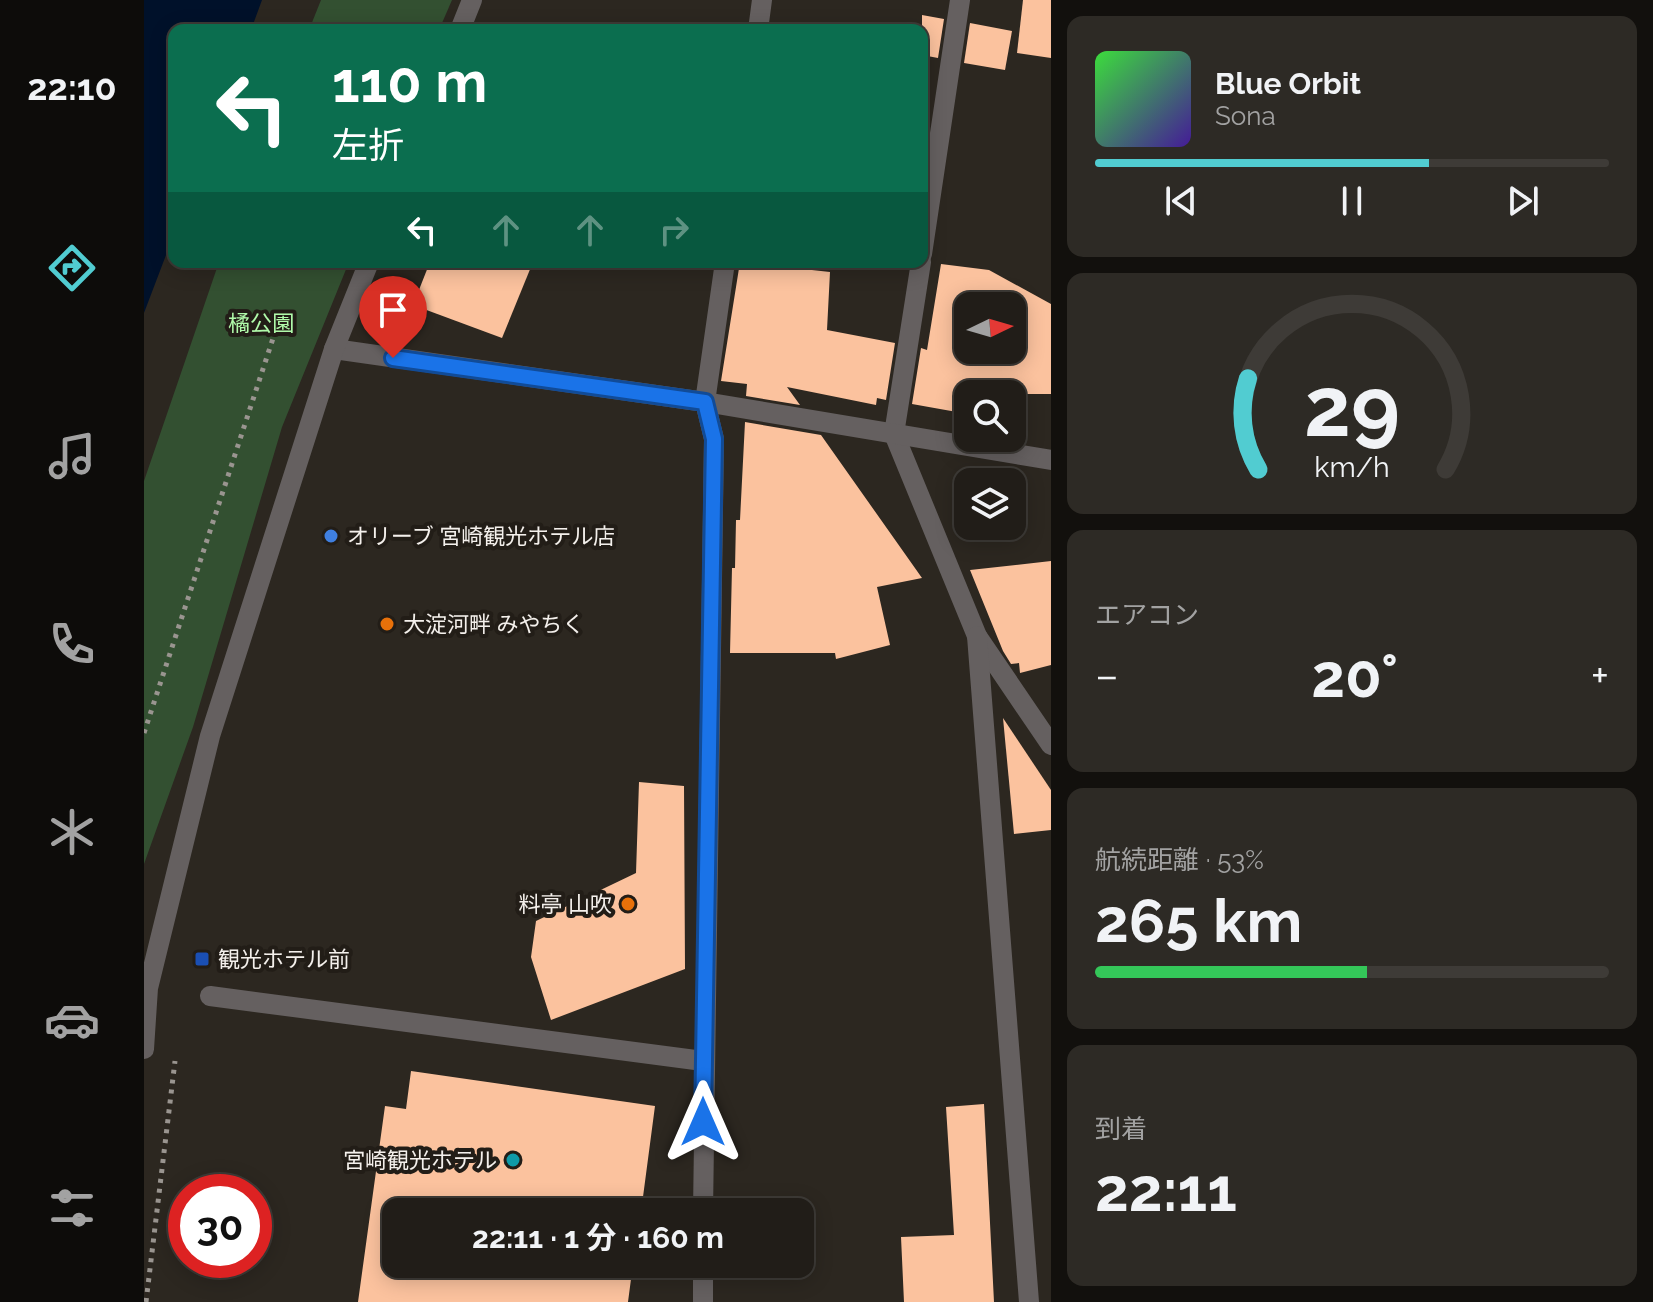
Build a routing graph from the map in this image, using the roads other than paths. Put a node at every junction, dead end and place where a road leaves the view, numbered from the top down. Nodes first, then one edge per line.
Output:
1 (472, 0) edge
2 (762, 0) edge
3 (960, 0) edge
4 (462, 24) edge
5 (759, 24) edge
6 (928, 214) edge
7 (367, 268) edge
8 (724, 268) edge
9 (920, 268) edge
10 (334, 349) junction
11 (705, 402) junction
12 (894, 434) junction
13 (1051, 460) edge
14 (977, 636) junction
15 (1051, 745) edge
16 (210, 996) dead end
17 (144, 1049) edge
18 (703, 1061) junction
19 (703, 1198) edge
20 (703, 1278) edge
21 (703, 1302) edge
22 (1029, 1302) edge

1 - 4 street
2 - 5 street
3 - 6 street
7 - 10 street
8 - 11 street
9 - 12 street
10 - 11 street
10 - 17 street
11 - 12 street
11 - 18 street
12 - 13 street
12 - 14 street
14 - 15 street
14 - 22 street
16 - 18 street
18 - 19 street
20 - 21 street

